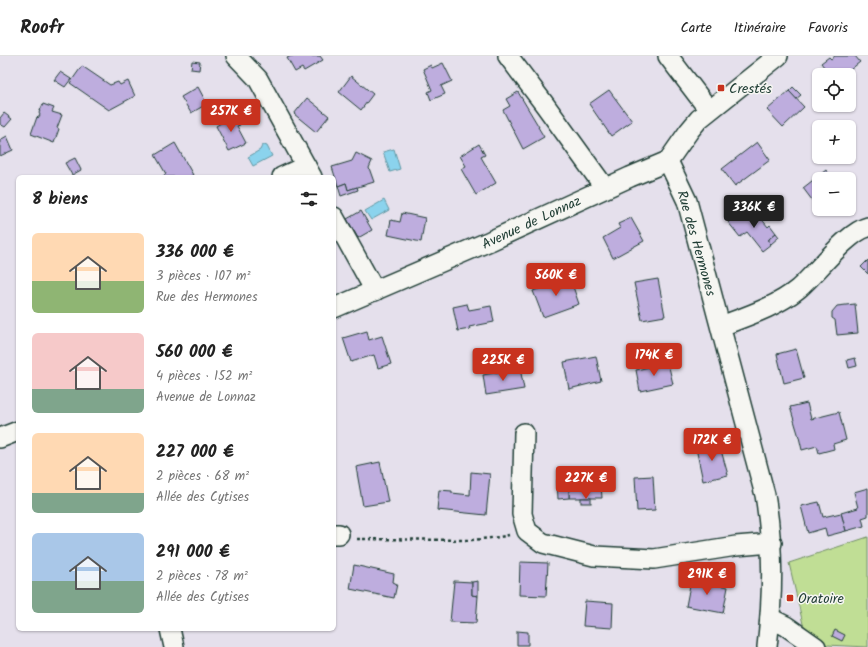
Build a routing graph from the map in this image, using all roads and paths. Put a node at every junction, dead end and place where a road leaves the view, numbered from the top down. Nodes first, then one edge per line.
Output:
1 (236, 56) edge
2 (253, 56) edge
3 (508, 56) edge
4 (668, 56) edge
5 (778, 56) edge
6 (258, 79) junction
7 (709, 110) junction
8 (668, 161) junction
9 (309, 171) edge
10 (291, 175) edge
11 (605, 188) junction
12 (336, 221) edge
13 (868, 227) edge
14 (375, 291) junction
15 (336, 307) edge
16 (721, 326) junction
17 (16, 432) edge
18 (524, 433) dead end
19 (0, 438) edge
20 (527, 531) junction
21 (337, 534) edge
22 (772, 543) junction
23 (770, 618) junction
24 (170, 631) edge
25 (174, 647) edge
26 (767, 647) edge
27 (816, 647) edge

1 - 6 street
2 - 6 street
3 - 11 street
4 - 7 street
5 - 7 street
6 - 9 street
7 - 8 street
8 - 11 street, Avenue de Lonnaz
8 - 16 street, Rue des Hermones
9 - 10 street
11 - 14 street, Avenue de Lonnaz
12 - 14 street
13 - 16 street
14 - 15 street, Avenue de Lonnaz
16 - 22 street, Rue des Hermones
17 - 19 street
18 - 20 street
20 - 21 path
20 - 22 street
22 - 23 street, Rue des Hermones
23 - 26 street, Rue des Hermones
23 - 27 street
24 - 25 street

